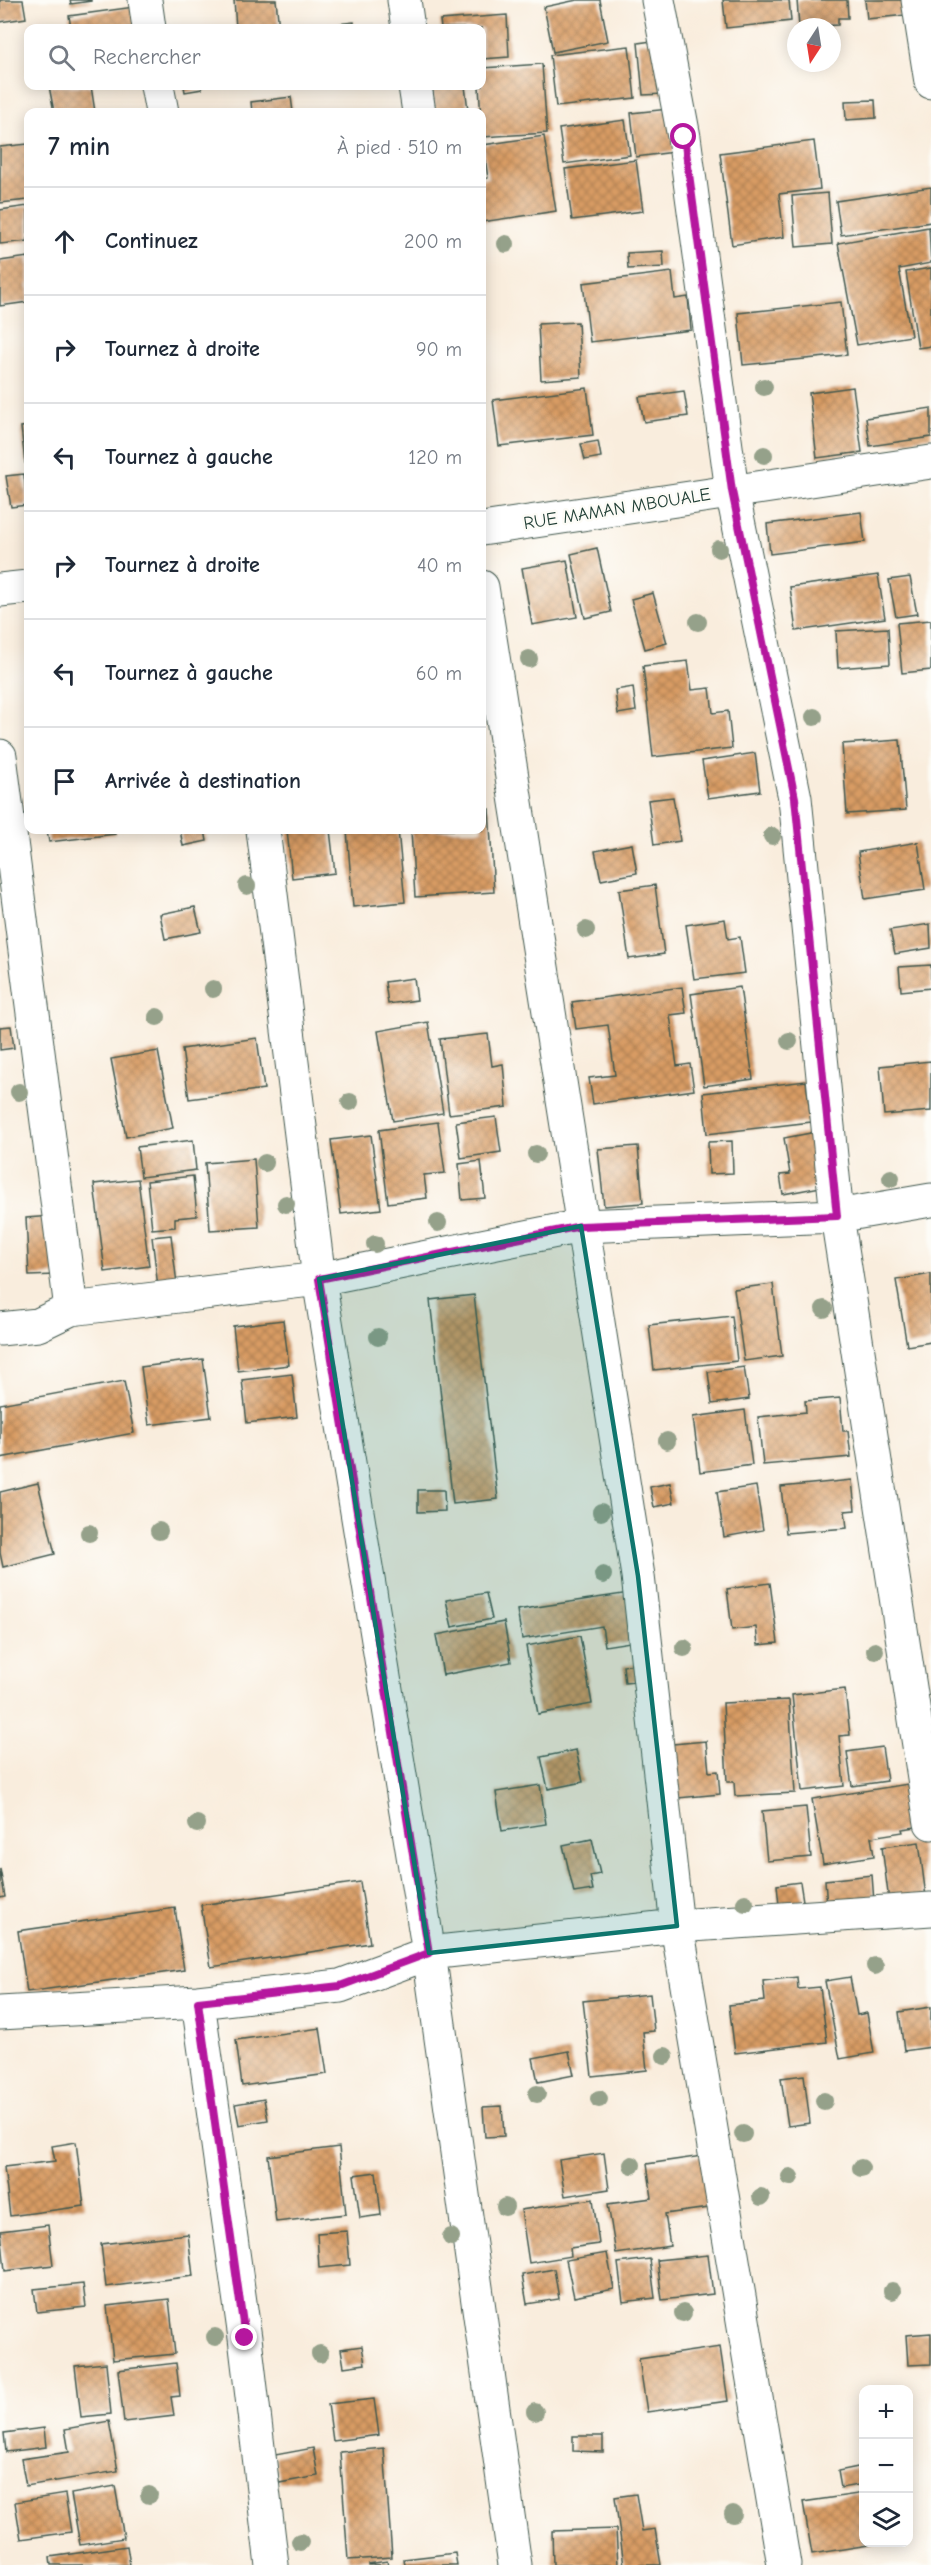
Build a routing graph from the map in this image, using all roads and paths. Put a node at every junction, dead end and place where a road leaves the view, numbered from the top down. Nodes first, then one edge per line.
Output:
1 (145, 0) edge
2 (404, 0) edge
3 (658, 0) edge
4 (918, 0) edge
5 (148, 24) edge
6 (407, 24) edge
7 (931, 82) edge
8 (159, 90) edge
9 (416, 90) edge
10 (161, 108) edge
11 (418, 108) edge
12 (931, 462) edge
13 (732, 491) junction
14 (486, 528) edge
15 (24, 587) edge
16 (0, 590) edge
17 (486, 613) edge
18 (0, 756) edge
19 (263, 834) edge
20 (931, 1200) edge
21 (837, 1216) junction
22 (581, 1226) junction
23 (319, 1279) junction
24 (71, 1309) junction
25 (0, 1329) edge
26 (931, 1823) edge
27 (931, 1909) edge
28 (677, 1926) junction
29 (429, 1953) junction
30 (198, 2002) junction
31 (0, 2013) edge
32 (272, 2565) edge
33 (515, 2565) edge
34 (784, 2565) edge

1 - 5 street
2 - 6 street
3 - 13 street
4 - 7 street
8 - 10 street
9 - 11 street
12 - 13 street, RUE MAMAN MBOUALE
13 - 14 street, RUE MAMAN MBOUALE
13 - 21 street
15 - 16 street
17 - 22 street
18 - 24 street
19 - 23 street
20 - 21 street
21 - 22 street
21 - 26 street
22 - 23 street
22 - 28 street
23 - 24 street
23 - 29 street
24 - 25 street
27 - 28 street
28 - 29 street
28 - 34 street
29 - 30 street
29 - 33 street
30 - 31 street
30 - 32 street

